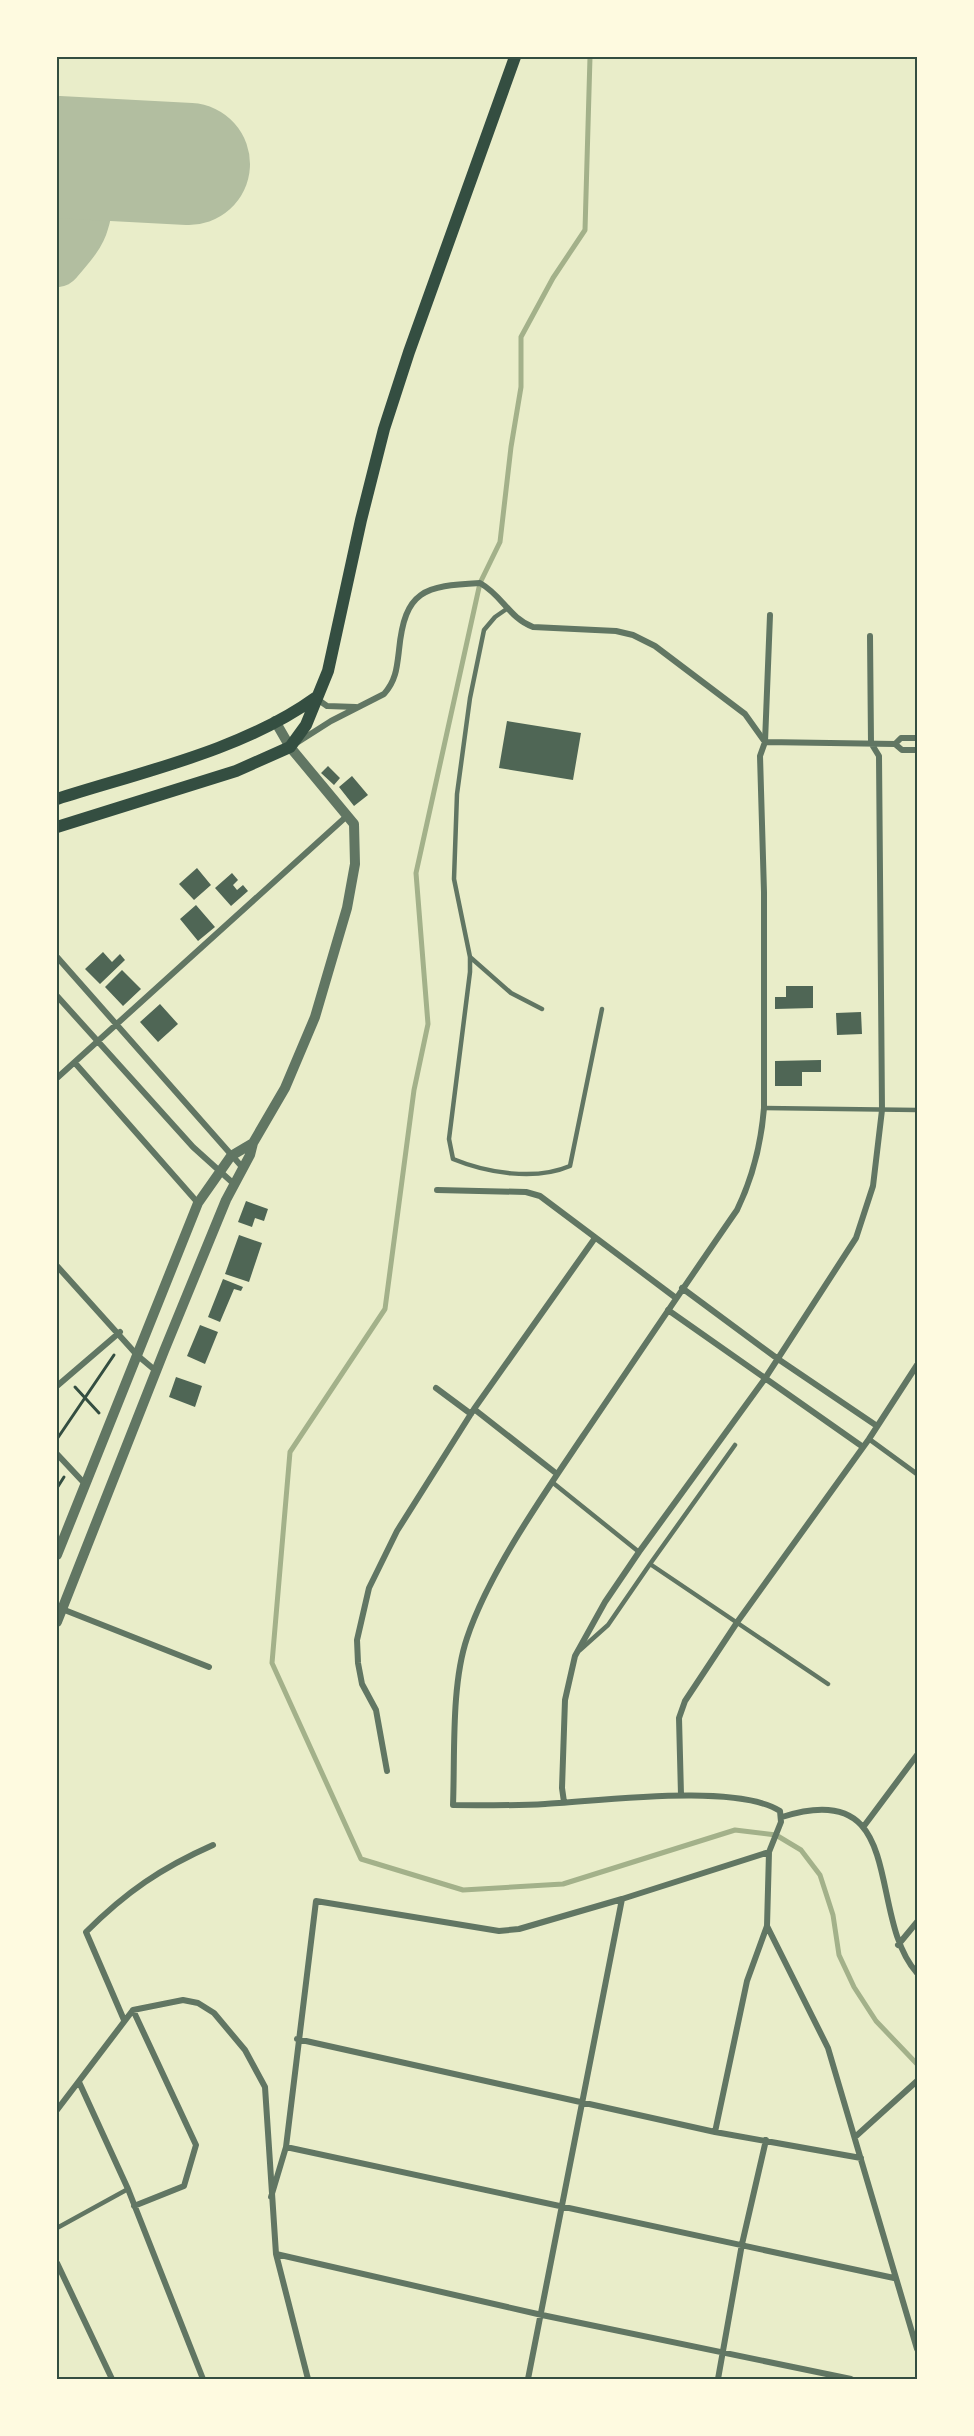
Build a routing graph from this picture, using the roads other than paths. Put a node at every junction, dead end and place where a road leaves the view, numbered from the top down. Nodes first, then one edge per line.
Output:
1 (515, 57) edge
2 (508, 608) junction
3 (770, 615) dead end
4 (870, 636) dead end
5 (315, 698) junction
6 (359, 707) junction
7 (275, 721) junction
8 (917, 738) edge
9 (765, 742) junction
10 (871, 743) junction
11 (895, 744) junction
12 (290, 747) junction
13 (917, 750) edge
14 (57, 799) edge
15 (348, 815) junction
16 (57, 827) edge
17 (57, 957) edge
18 (470, 957) junction
19 (57, 996) edge
20 (542, 1008) dead end
21 (602, 1009) dead end
22 (117, 1025) junction
23 (98, 1043) junction
24 (75, 1063) junction
25 (57, 1078) edge
26 (764, 1108) junction
27 (882, 1110) junction
28 (917, 1110) edge
29 (254, 1143) junction
30 (231, 1156) junction
31 (243, 1168) junction
32 (219, 1173) junction
33 (234, 1184) junction
34 (437, 1190) dead end
35 (198, 1203) junction
36 (595, 1238) junction
37 (57, 1266) edge
38 (682, 1288) junction
39 (676, 1299) junction
40 (668, 1310) junction
41 (120, 1332) junction
42 (137, 1355) junction
43 (778, 1359) junction
44 (917, 1365) edge
45 (156, 1371) junction
46 (764, 1380) junction
47 (57, 1386) edge
48 (436, 1388) dead end
49 (472, 1411) junction
50 (878, 1426) junction
51 (869, 1439) junction
52 (735, 1445) dead end
53 (863, 1447) junction
54 (59, 1458) edge
55 (557, 1474) junction
56 (917, 1474) edge
57 (552, 1482) junction
58 (85, 1484) junction
59 (639, 1551) junction
60 (57, 1556) edge
61 (650, 1564) junction
62 (62, 1609) junction
63 (738, 1621) junction
64 (57, 1622) edge
65 (576, 1653) junction
66 (208, 1667) dead end
67 (828, 1684) dead end
68 (917, 1755) edge
69 (387, 1771) dead end
70 (681, 1795) junction
71 (564, 1802) junction
72 (781, 1819) junction
73 (864, 1826) junction
74 (213, 1845) dead end
75 (769, 1852) junction
76 (622, 1899) junction
77 (917, 1922) edge
78 (767, 1926) junction
79 (898, 1945) junction
80 (917, 1973) edge
81 (133, 2010) junction
82 (124, 2020) junction
83 (297, 2039) junction
84 (917, 2081) edge
85 (79, 2082) junction
86 (583, 2103) junction
87 (57, 2110) edge
88 (715, 2132) junction
89 (855, 2137) junction
90 (766, 2140) junction
91 (286, 2147) junction
92 (861, 2158) junction
93 (128, 2189) junction
94 (271, 2197) junction
95 (134, 2206) junction
96 (563, 2208) junction
97 (57, 2228) edge
98 (742, 2244) junction
99 (276, 2254) junction
100 (57, 2263) edge
101 (894, 2278) junction
102 (542, 2314) junction
103 (917, 2349) edge
104 (722, 2352) junction
105 (112, 2379) edge
106 (203, 2379) edge
107 (308, 2379) edge
108 (528, 2379) edge
109 (718, 2379) edge
110 (851, 2379) edge

1 - 5 main road
2 - 6 street
2 - 9 street
2 - 18 lane
3 - 9 street
4 - 10 street
5 - 6 street
5 - 7 main road
5 - 12 main road
6 - 12 street
7 - 12 street
7 - 14 main road
8 - 11 street
9 - 10 street
9 - 26 street
10 - 11 street
10 - 27 street
11 - 13 street
12 - 15 street
12 - 16 main road
15 - 22 street
15 - 29 street
17 - 22 street
18 - 20 lane
18 - 21 lane
19 - 23 street
22 - 23 street
22 - 30 street
23 - 24 street
23 - 32 street
24 - 25 street
24 - 35 street
26 - 27 lane
26 - 38 street
27 - 28 lane
27 - 43 street
29 - 30 street
29 - 31 street
30 - 31 street
30 - 32 street
31 - 33 street
32 - 33 street
32 - 35 street
33 - 45 street
34 - 36 street
35 - 42 street
36 - 39 street
36 - 49 street
37 - 41 street
38 - 39 street
38 - 43 street
39 - 40 street
40 - 46 street
40 - 55 street
41 - 42 street
41 - 47 street
42 - 45 street
42 - 58 street
43 - 46 street
43 - 50 street
44 - 50 street
45 - 62 street
46 - 53 street
46 - 59 street
48 - 49 street
49 - 55 street
49 - 69 street
50 - 51 street
51 - 53 street
51 - 56 street
52 - 61 lane
53 - 63 street
54 - 58 street
55 - 57 street
57 - 59 lane
57 - 71 street
58 - 60 street
59 - 65 street
61 - 63 lane
61 - 65 lane
62 - 64 street
62 - 66 street
63 - 67 lane
63 - 70 street
65 - 71 street
68 - 73 street
70 - 71 street
70 - 72 street
72 - 73 street
72 - 75 street
73 - 79 street
74 - 82 street
75 - 76 street
75 - 78 street
76 - 83 street
76 - 86 street
77 - 79 street
78 - 88 street
78 - 89 street
79 - 80 street
81 - 82 street
81 - 94 street
81 - 95 street
82 - 85 street
83 - 86 street
83 - 91 street
84 - 89 street
85 - 87 street
85 - 93 street
86 - 88 street
86 - 96 street
88 - 90 street
89 - 92 street
90 - 92 street
90 - 98 street
91 - 94 street
91 - 96 street
92 - 101 street
93 - 95 street
93 - 97 lane
94 - 99 street
95 - 106 street
96 - 98 street
96 - 102 street
98 - 101 street
98 - 104 street
99 - 102 street
99 - 107 street
100 - 105 street
101 - 103 street
102 - 104 street
102 - 108 street
104 - 109 street
104 - 110 street

